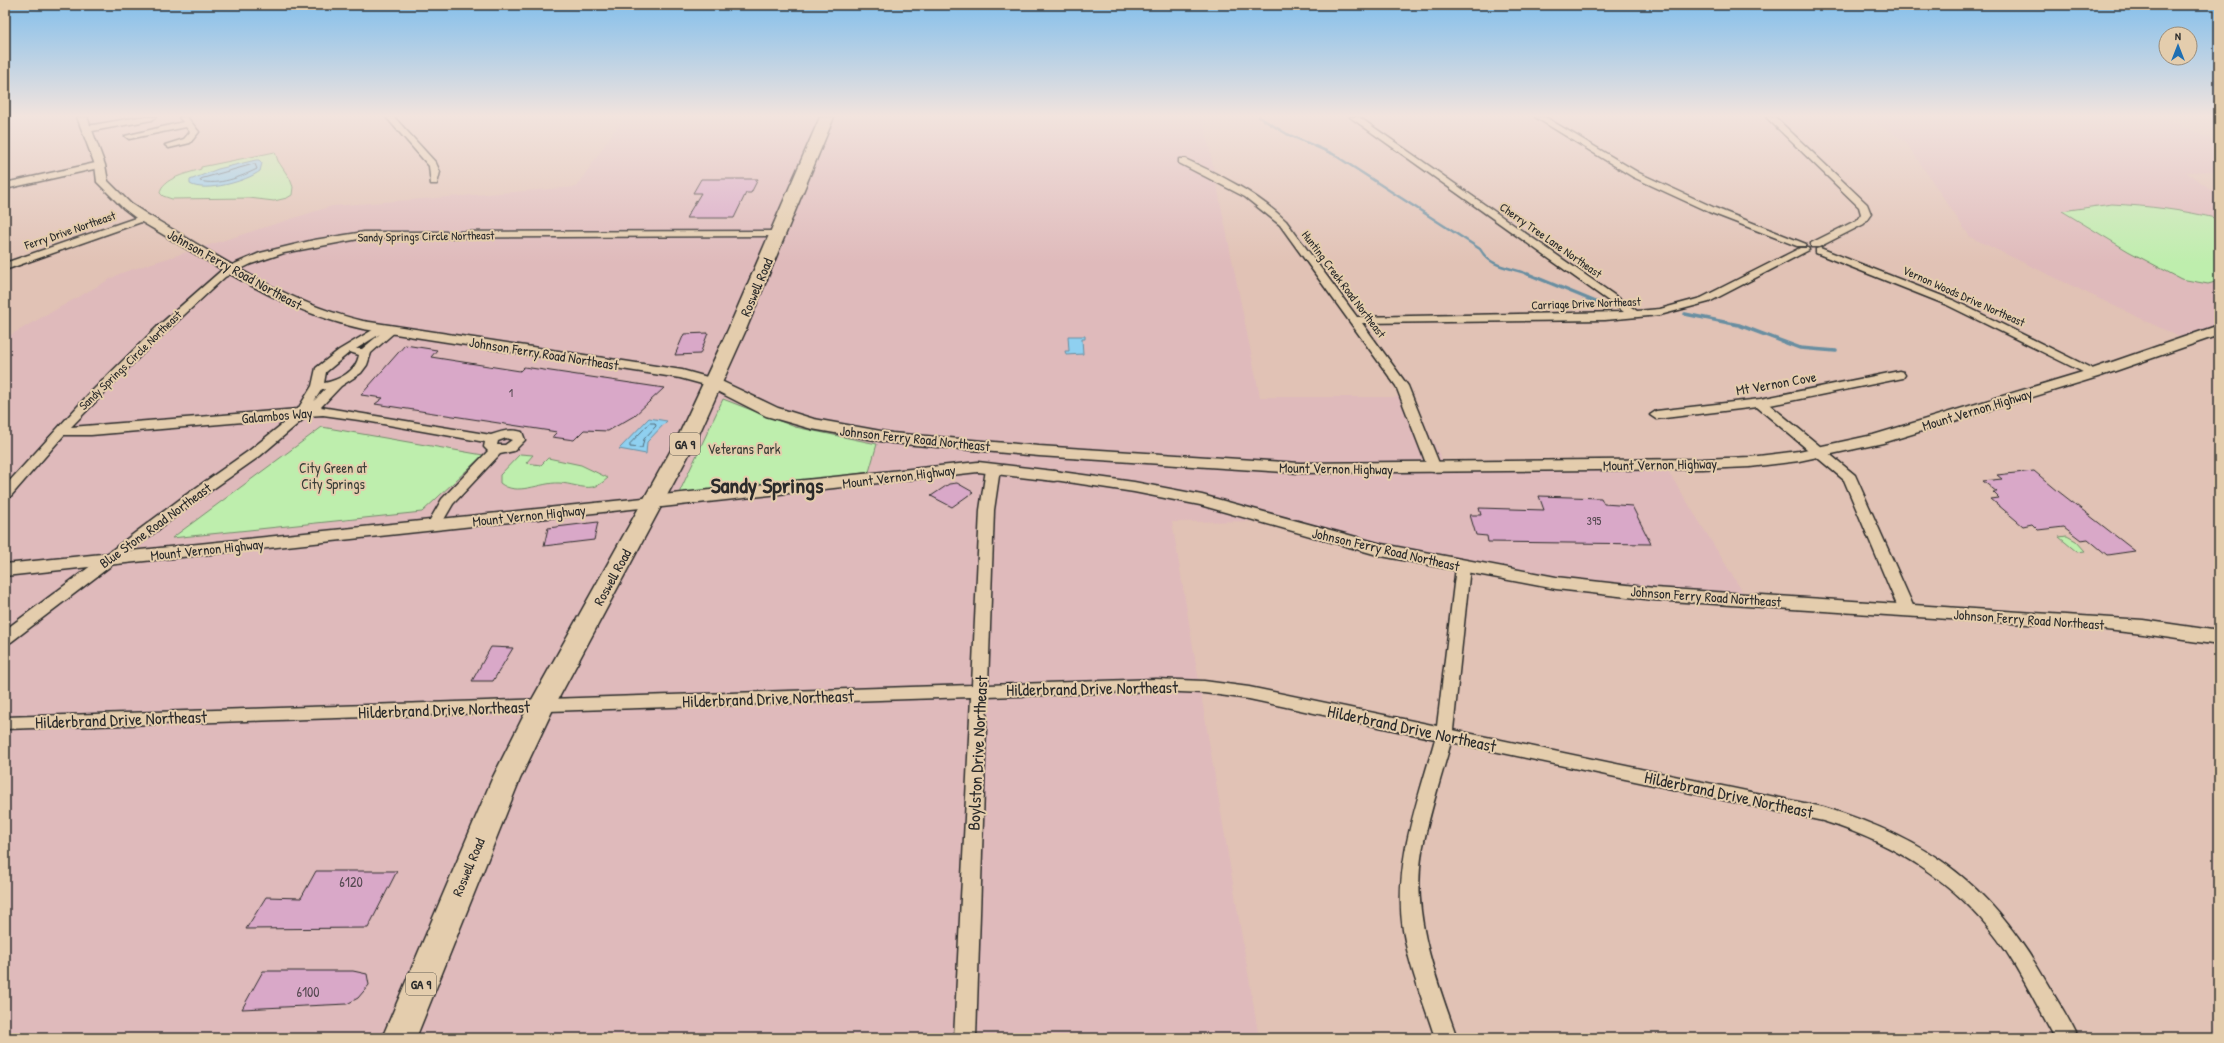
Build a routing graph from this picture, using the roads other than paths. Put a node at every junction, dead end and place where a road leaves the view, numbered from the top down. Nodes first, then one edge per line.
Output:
1 (93, 166) edge
2 (100, 166) edge
3 (433, 166) edge
4 (806, 166) edge
5 (1193, 166) edge
6 (1423, 166) edge
7 (1620, 166) edge
8 (1821, 166) edge
9 (434, 182) dead end
10 (5, 186) edge
11 (144, 218) junction
12 (777, 234) junction
13 (1802, 247) junction
14 (1817, 248) junction
15 (5, 267) edge
16 (231, 269) junction
17 (1636, 315) junction
18 (1355, 320) junction
19 (387, 329) junction
20 (2219, 330) edge
21 (343, 352) junction
22 (365, 352) junction
23 (2094, 373) junction
24 (1899, 375) dead end
25 (713, 383) junction
26 (336, 385) junction
27 (318, 386) junction
28 (1760, 403) junction
29 (304, 412) junction
30 (1656, 415) dead end
31 (60, 431) junction
32 (1821, 452) junction
33 (1083, 453) joint
34 (1434, 468) junction
35 (993, 469) junction
36 (1054, 476) joint
37 (5, 494) edge
38 (653, 502) junction
39 (434, 525) junction
40 (108, 560) junction
41 (1463, 567) junction
42 (5, 570) edge
43 (1906, 610) junction
44 (5, 638) edge
45 (2219, 638) edge
46 (980, 691) junction
47 (542, 705) junction
48 (5, 723) edge
49 (1444, 735) junction
50 (399, 1038) edge
51 (965, 1038) edge
52 (1446, 1038) edge
53 (2067, 1038) edge

1 - 10 street
2 - 11 street, Johnson Ferry Road Northeast
3 - 9 street
4 - 12 main road, Roswell Road / GA 9
5 - 18 street, Hunting Creek Road Northeast
6 - 17 street, Cherry Tree Lane Northeast
7 - 13 street
8 - 14 street
11 - 15 street, Ferry Drive Northeast
11 - 16 street, Johnson Ferry Road Northeast
12 - 16 street, Sandy Springs Circle Northeast
12 - 25 main road, Roswell Road / GA 9
13 - 14 street
13 - 17 street, Carriage Drive Northeast
14 - 23 street, Vernon Woods Drive Northeast
16 - 19 street, Johnson Ferry Road Northeast
16 - 31 street, Sandy Springs Circle Northeast
17 - 18 street, Carriage Drive Northeast
18 - 34 street, Hunting Creek Road Northeast
19 - 21 street, Blue Stone Road Northeast
19 - 22 street, Blue Stone Road Northeast
19 - 25 street, Johnson Ferry Road Northeast
20 - 23 main road, Mount Vernon Highway
21 - 22 street
21 - 27 street, Blue Stone Road Northeast
22 - 26 street, Blue Stone Road Northeast
23 - 32 main road, Mount Vernon Highway
24 - 28 street, Mt Vernon Cove
25 - 33 main road, Johnson Ferry Road Northeast
25 - 38 main road, Roswell Road / GA 9
26 - 27 street
26 - 29 street, Blue Stone Road Northeast
27 - 29 street, Blue Stone Road Northeast
28 - 30 street, Mt Vernon Cove
28 - 32 street
29 - 31 street, Galambos Way
29 - 39 street, Galambos Way
29 - 40 street, Blue Stone Road Northeast
31 - 37 street, Sandy Springs Circle Northeast
32 - 34 main road, Mount Vernon Highway
32 - 43 street
33 - 34 main road, Mount Vernon Highway
35 - 36 main road, Mount Vernon Highway
35 - 38 main road, Mount Vernon Highway
35 - 46 street, Boylston Drive Northeast
36 - 41 street, Johnson Ferry Road Northeast
38 - 39 street, Mount Vernon Highway
38 - 47 main road, Roswell Road / GA 9
39 - 40 street, Mount Vernon Highway
40 - 42 street, Mount Vernon Highway
40 - 44 street, Blue Stone Road Northeast
41 - 43 street, Johnson Ferry Road Northeast
41 - 49 street
43 - 45 street, Johnson Ferry Road Northeast
46 - 47 street, Hilderbrand Drive Northeast
46 - 49 street, Hilderbrand Drive Northeast
46 - 51 street, Boylston Drive Northeast
47 - 48 street, Hilderbrand Drive Northeast
47 - 50 main road, Roswell Road / GA 9
49 - 52 street
49 - 53 street, Hilderbrand Drive Northeast

